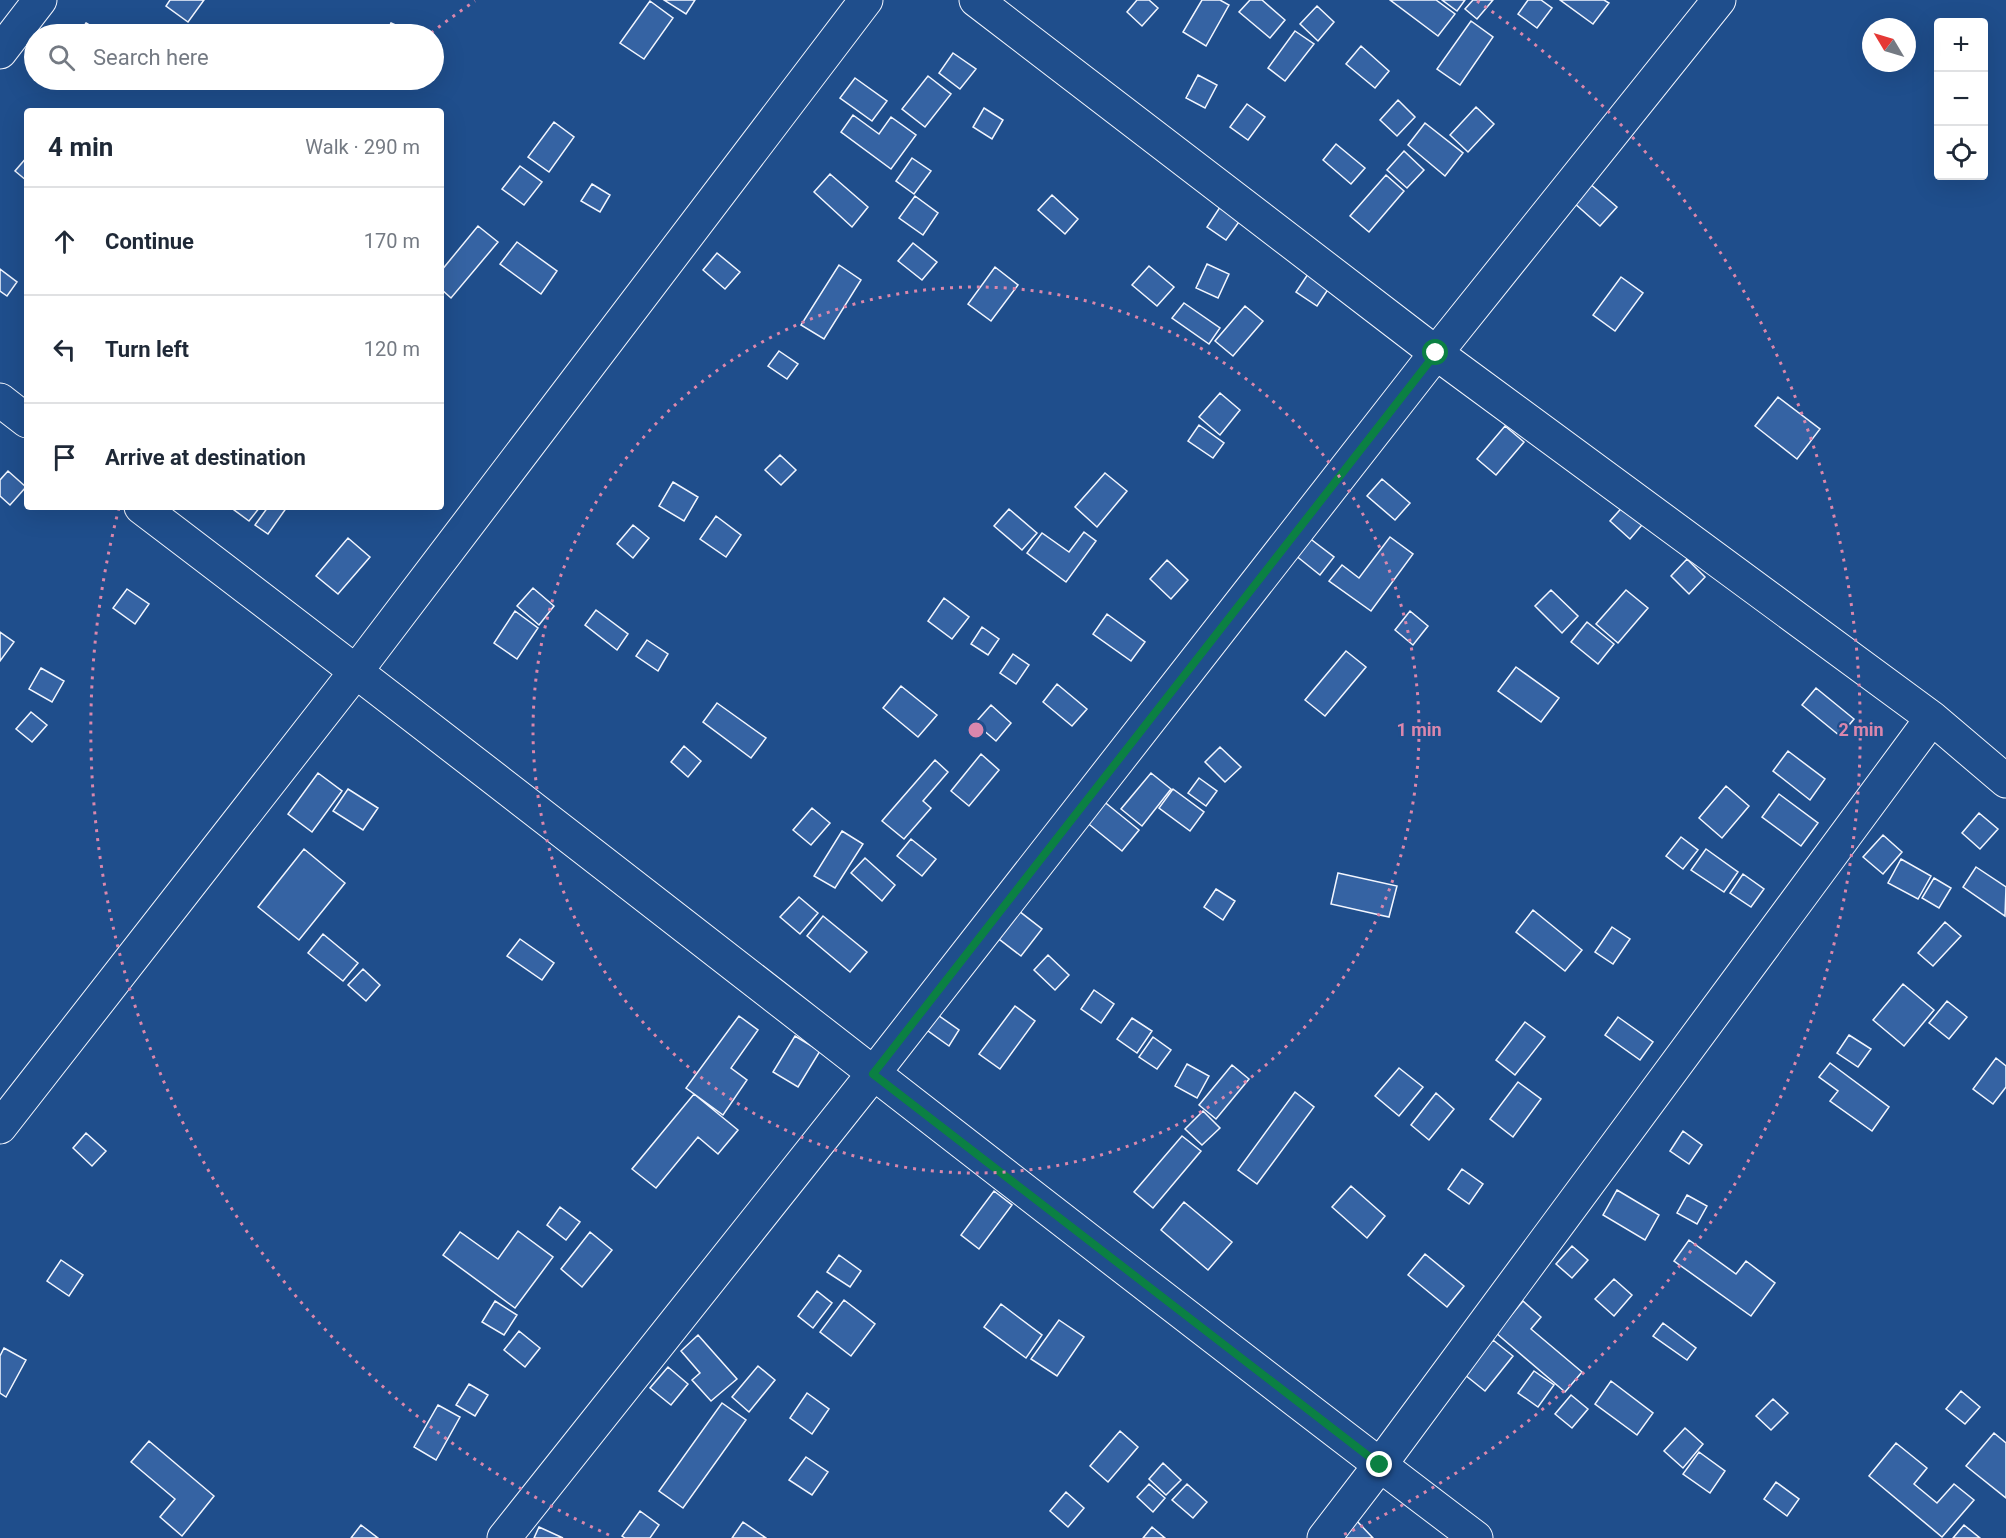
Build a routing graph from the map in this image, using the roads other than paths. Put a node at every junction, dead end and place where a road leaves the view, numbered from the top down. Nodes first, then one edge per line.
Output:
1 (40, 0) edge
2 (866, 0) edge
3 (976, 0) edge
4 (1719, 0) edge
5 (0, 52) edge
6 (1436, 353) junction
7 (0, 400) edge
8 (24, 419) edge
9 (145, 510) edge
10 (357, 670) junction
11 (1932, 718) junction
12 (2006, 781) edge
13 (873, 1074) junction
14 (0, 1127) edge
15 (1380, 1465) junction
16 (504, 1538) edge
17 (1324, 1538) edge
18 (1476, 1538) edge

1 - 5 street
2 - 10 street
3 - 6 street
4 - 6 street
6 - 11 street
6 - 13 street
7 - 8 street
9 - 10 street
10 - 13 street
10 - 14 street
11 - 12 street
11 - 15 street
13 - 15 street
13 - 16 street
15 - 17 street
15 - 18 street

